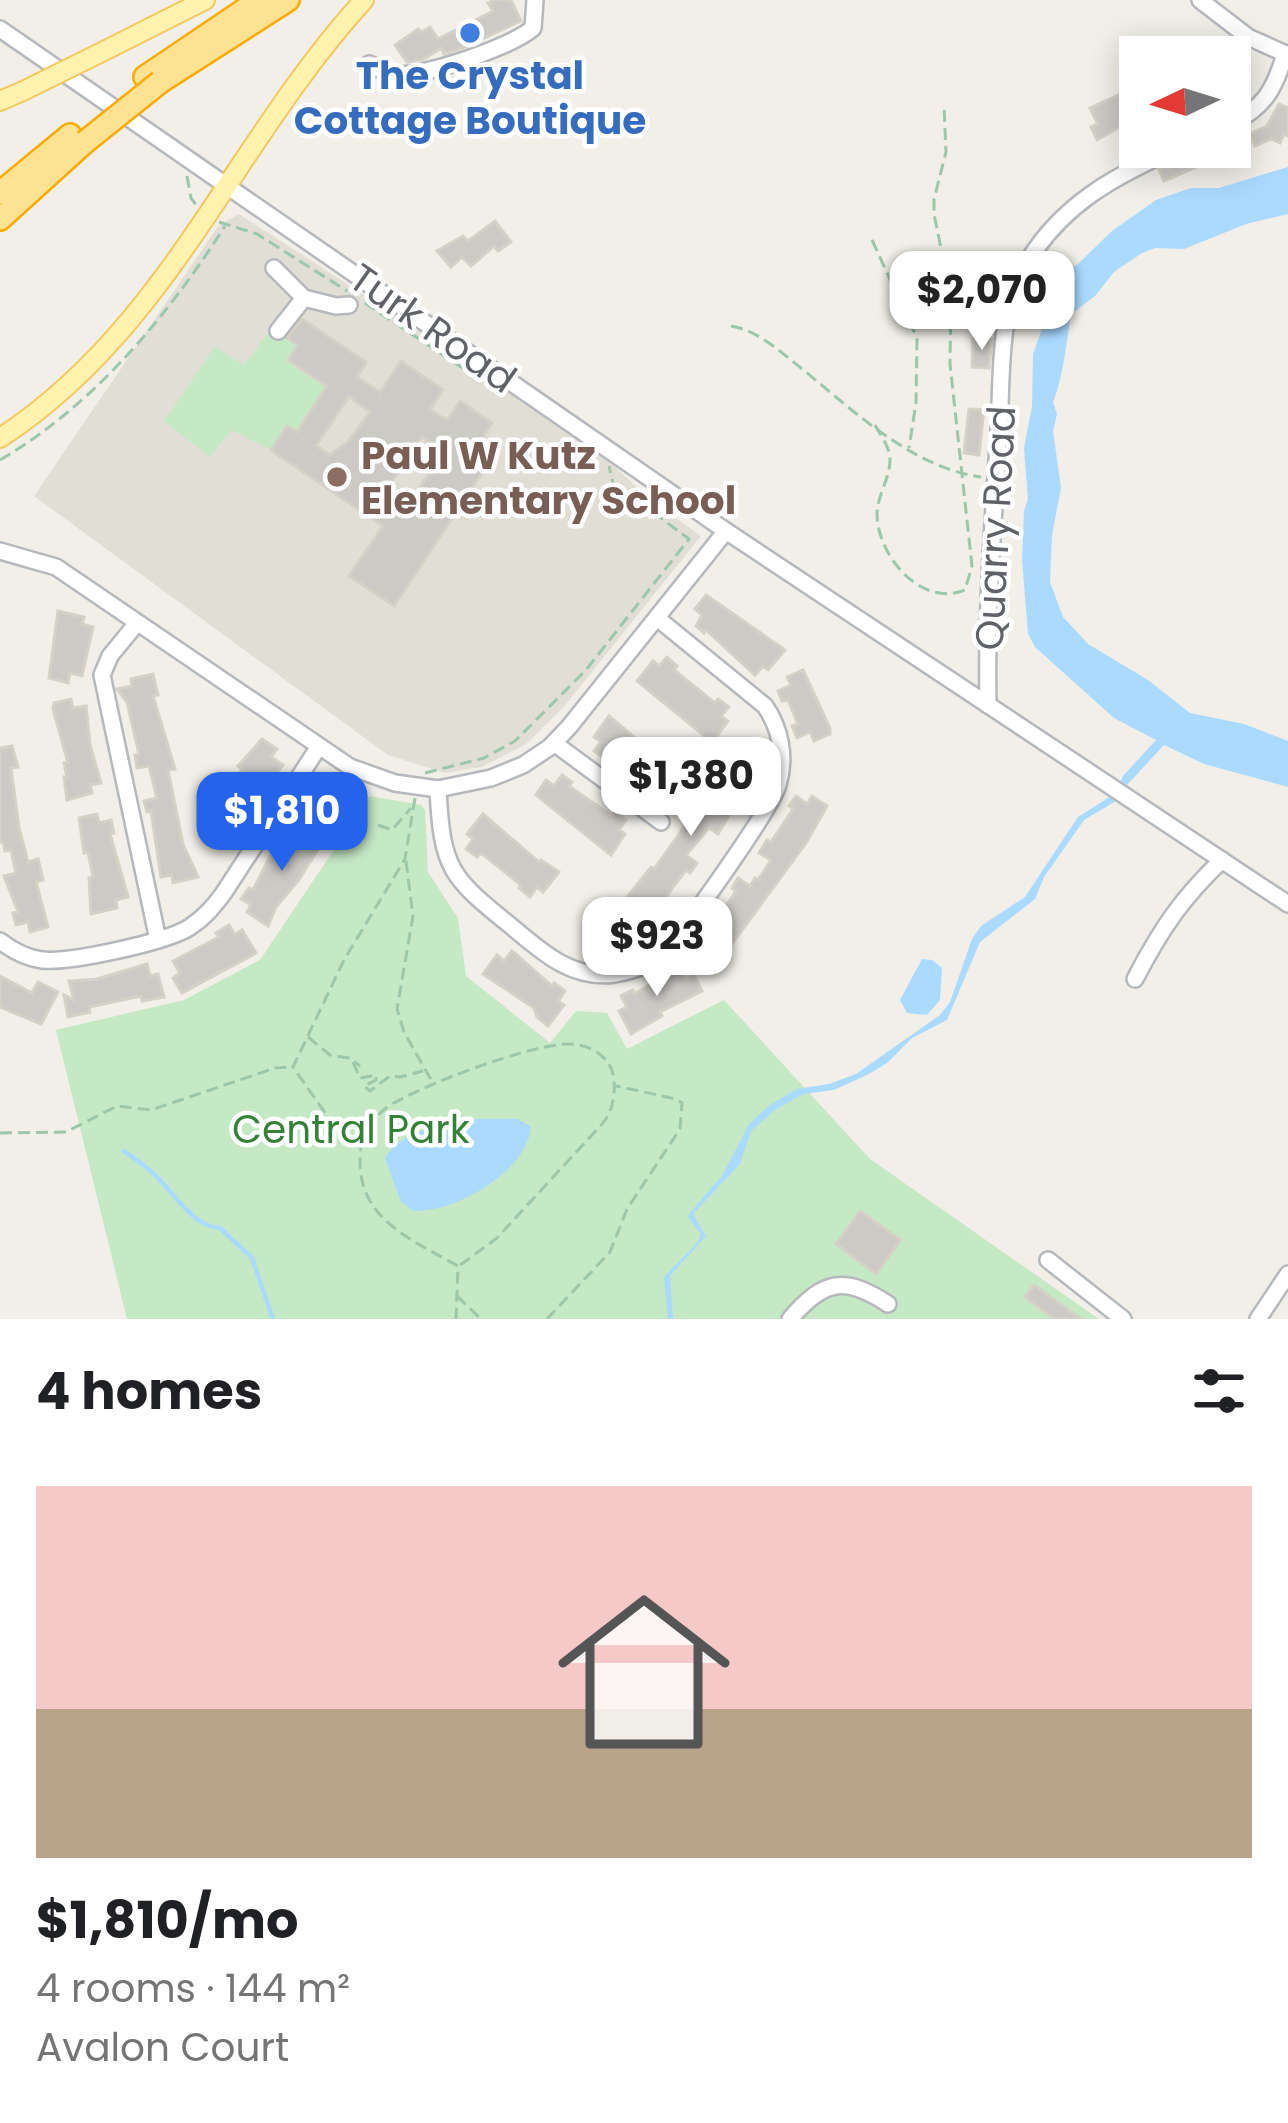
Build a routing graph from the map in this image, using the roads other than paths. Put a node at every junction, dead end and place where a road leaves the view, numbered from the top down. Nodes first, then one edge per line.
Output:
1 (205, 0) edge
2 (259, 0) edge
3 (288, 0) edge
4 (364, 0) edge
5 (535, 0) edge
6 (1200, 0) edge
7 (0, 29) edge
8 (1287, 55) edge
9 (369, 64) dead end
10 (152, 80) junction
11 (0, 101) edge
12 (1251, 114) edge
13 (77, 138) junction
14 (1138, 168) edge
15 (228, 186) junction
16 (0, 193) edge
17 (0, 219) edge
18 (274, 268) dead end
19 (304, 298) junction
20 (354, 300) road end
21 (278, 331) dead end
22 (0, 438) edge
23 (726, 530) junction
24 (0, 551) edge
25 (657, 618) junction
26 (137, 622) junction
27 (988, 705) junction
28 (554, 743) junction
29 (318, 748) junction
30 (437, 789) junction
31 (661, 822) dead end
32 (1222, 860) junction
33 (1288, 904) edge
34 (0, 940) edge
35 (158, 940) junction
36 (1135, 979) dead end
37 (1048, 1260) dead end
38 (1288, 1274) edge
39 (888, 1304) dead end
40 (790, 1319) edge
41 (1124, 1319) edge
42 (1258, 1319) edge

1 - 11 main road, bridge
2 - 10 highway
3 - 10 highway
4 - 15 main road
5 - 9 street
6 - 8 street
7 - 15 street, Turk Road
8 - 12 street
10 - 13 highway, bridge
13 - 16 highway
13 - 17 highway
14 - 27 street, Quarry Road
15 - 22 main road
15 - 23 street, Turk Road
18 - 19 street
19 - 20 street
19 - 21 street
23 - 25 street
23 - 27 street, Turk Road
24 - 26 street
25 - 28 street
25 - 30 street
26 - 29 street
26 - 35 street
27 - 32 street, Turk Road
28 - 30 street
28 - 31 street
29 - 30 street
29 - 35 street
32 - 33 street, Turk Road
32 - 36 street
34 - 35 street
37 - 41 street
38 - 42 street
39 - 40 street

